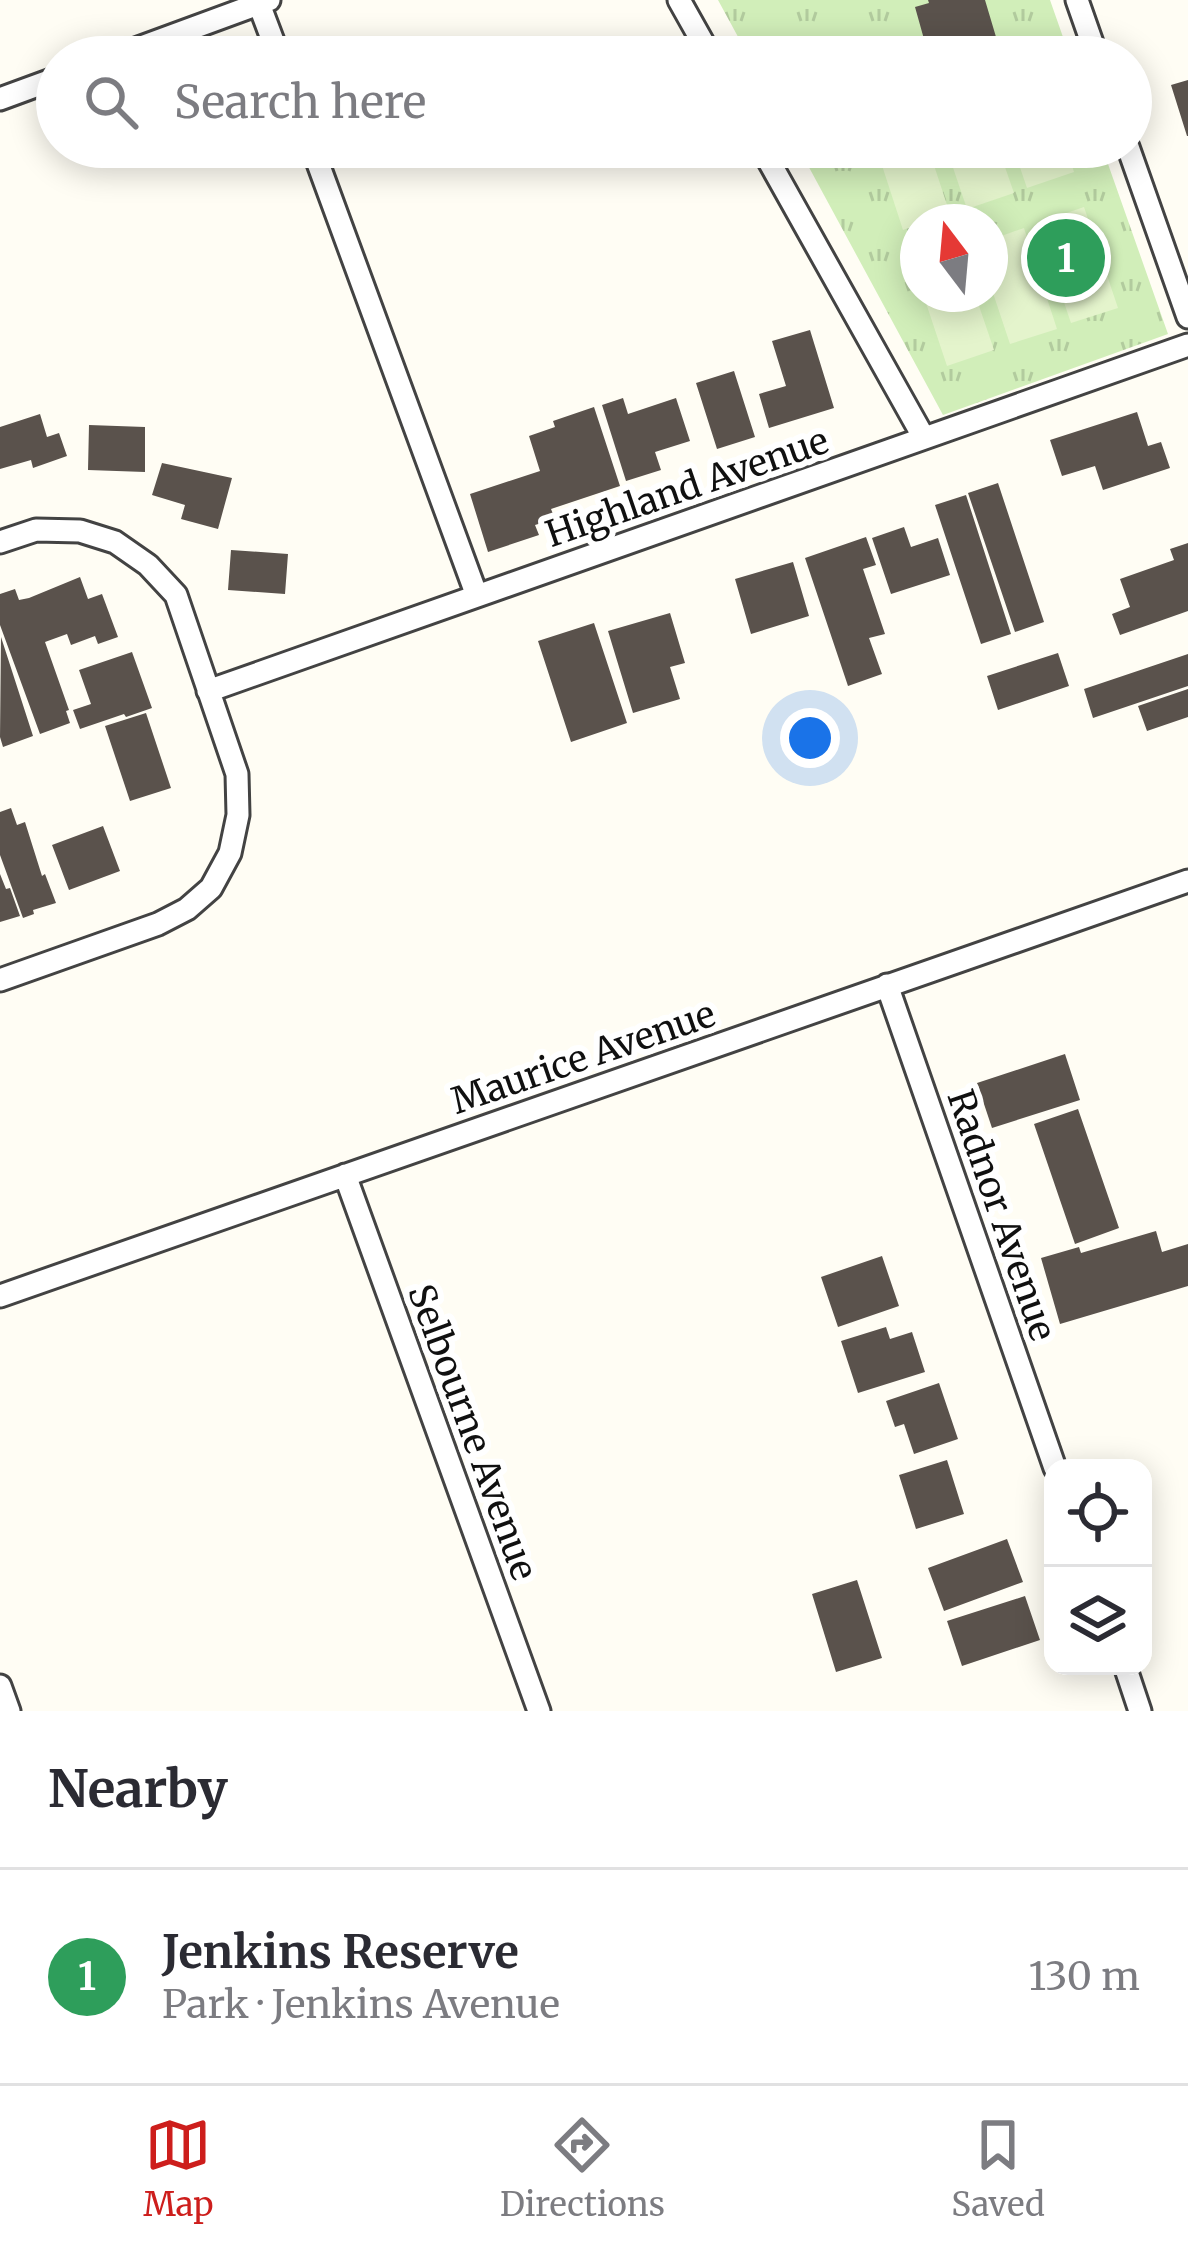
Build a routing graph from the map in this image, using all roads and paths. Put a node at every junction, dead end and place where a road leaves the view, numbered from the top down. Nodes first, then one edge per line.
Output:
1 (679, 0) edge
2 (1077, 0) edge
3 (264, 2) edge
4 (171, 36) edge
5 (273, 36) edge
6 (699, 36) edge
7 (1090, 36) edge
8 (36, 86) edge
9 (0, 99) edge
10 (320, 168) edge
11 (773, 168) edge
12 (1135, 168) edge
13 (1188, 317) edge
14 (1188, 345) edge
15 (924, 438) junction
16 (0, 542) edge
17 (477, 596) junction
18 (208, 691) junction
19 (1188, 880) edge
20 (0, 980) edge
21 (887, 985) junction
22 (345, 1175) junction
23 (0, 1296) edge
24 (1052, 1459) edge
25 (1128, 1675) edge
26 (0, 1686) edge
27 (9, 1711) edge
28 (539, 1711) edge
29 (1140, 1711) edge

1 - 6 street
2 - 7 street
3 - 4 street
3 - 5 street
8 - 9 street
10 - 17 street
11 - 15 street
12 - 13 street
14 - 15 street, Highland Avenue
15 - 17 street, Highland Avenue
16 - 18 street
17 - 18 street, Highland Avenue
18 - 20 street
19 - 21 street, Maurice Avenue
21 - 22 street, Maurice Avenue
21 - 24 street, Radnor Avenue
22 - 23 street, Maurice Avenue
22 - 28 street, Selbourne Avenue
25 - 29 street
26 - 27 street

